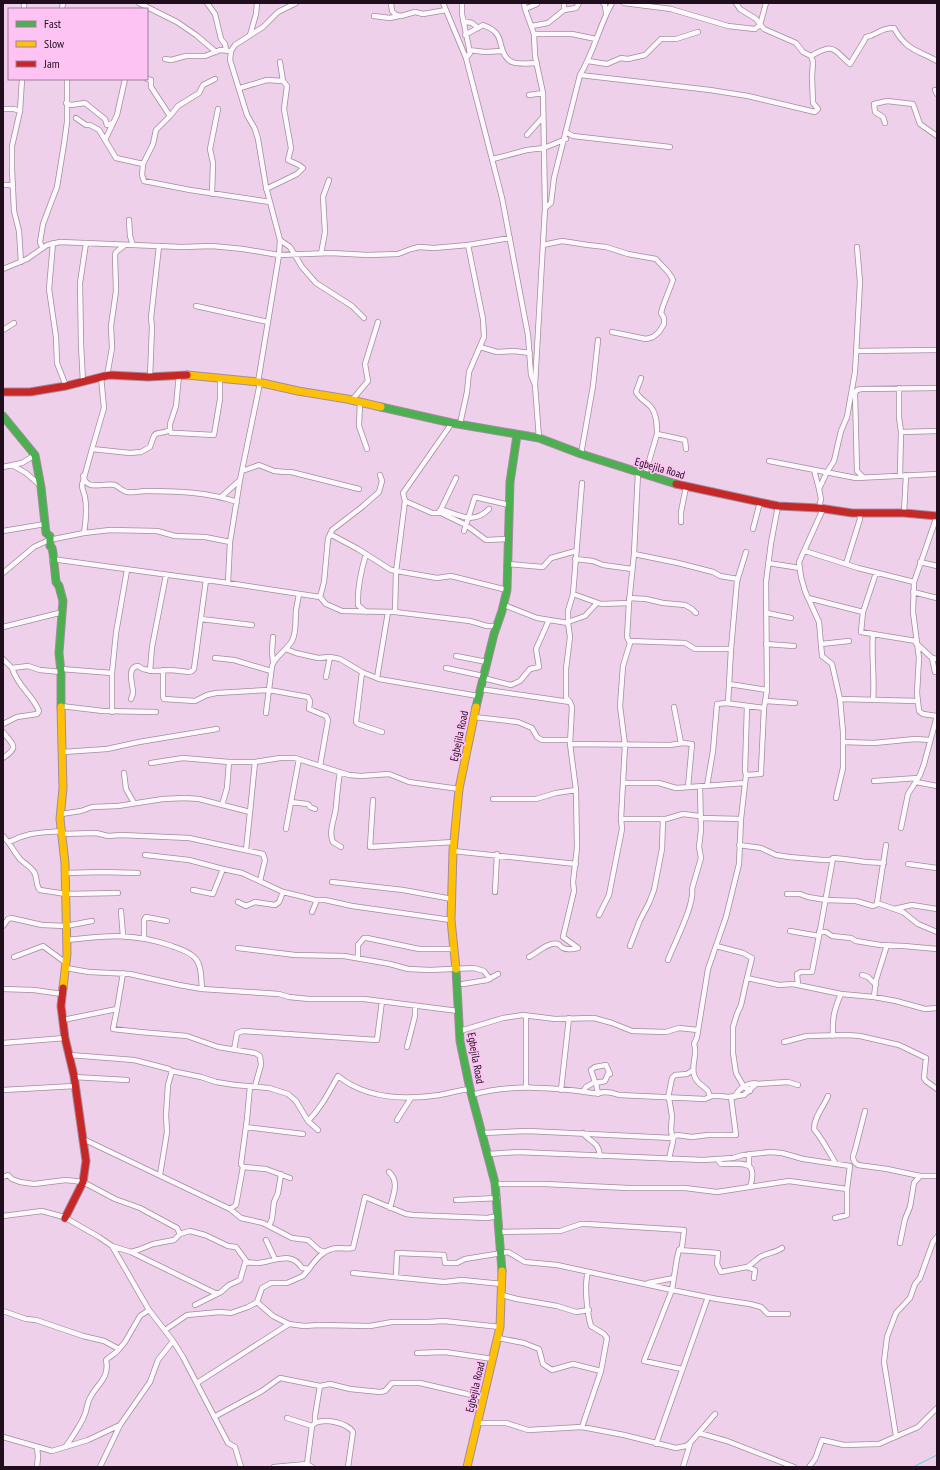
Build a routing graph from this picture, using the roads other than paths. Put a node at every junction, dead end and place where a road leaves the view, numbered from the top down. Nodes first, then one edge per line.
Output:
1 (207, 3) edge
2 (257, 3) edge
3 (296, 3) edge
4 (391, 3) edge
5 (443, 3) edge
6 (462, 3) edge
7 (524, 3) edge
8 (564, 3) edge
9 (579, 3) edge
10 (603, 3) edge
11 (612, 3) edge
12 (624, 3) edge
13 (736, 3) edge
14 (766, 3) edge
15 (537, 4) edge
16 (148, 9) edge
17 (525, 9) junction
18 (446, 10) junction
19 (564, 10) junction
20 (606, 13) junction
21 (374, 16) dead end
22 (399, 16) junction
23 (463, 21) junction
24 (760, 25) junction
25 (532, 26) junction
26 (478, 28) junction
27 (698, 32) dead end
28 (534, 34) junction
29 (250, 35) junction
30 (465, 35) junction
31 (596, 39) junction
32 (228, 50) junction
33 (469, 50) junction
34 (502, 51) junction
35 (216, 52) junction
36 (535, 53) junction
37 (810, 56) junction
38 (466, 58) junction
39 (165, 59) dead end
40 (937, 61) edge
41 (280, 62) dead end
42 (588, 62) junction
43 (537, 63) junction
44 (526, 64) junction
45 (580, 75) junction
46 (148, 79) edge
47 (215, 79) dead end
48 (22, 80) edge
49 (67, 80) edge
50 (125, 80) edge
51 (283, 81) junction
52 (240, 88) junction
53 (543, 93) junction
54 (529, 95) dead end
55 (66, 103) junction
56 (3, 109) edge
57 (218, 109) dead end
58 (20, 112) junction
59 (170, 116) junction
60 (543, 117) junction
61 (76, 118) dead end
62 (885, 123) dead end
63 (112, 124) junction
64 (107, 125) junction
65 (99, 130) junction
66 (566, 132) junction
67 (527, 135) dead end
68 (573, 136) junction
69 (937, 136) edge
70 (105, 140) junction
71 (564, 140) junction
72 (670, 147) dead end
73 (544, 148) junction
74 (493, 159) junction
75 (144, 164) junction
76 (329, 180) dead end
77 (3, 185) edge
78 (13, 187) junction
79 (266, 189) junction
80 (212, 194) junction
81 (270, 202) junction
82 (545, 208) junction
83 (129, 220) dead end
84 (130, 236) junction
85 (510, 238) junction
86 (280, 240) junction
87 (53, 243) junction
88 (86, 244) junction
89 (125, 244) junction
90 (115, 245) junction
91 (133, 245) junction
92 (468, 245) junction
93 (542, 245) junction
94 (158, 246) junction
95 (857, 247) dead end
96 (42, 248) junction
97 (116, 251) junction
98 (321, 254) junction
99 (279, 255) junction
100 (295, 255) junction
101 (21, 262) junction
102 (3, 269) edge
103 (196, 306) dead end
104 (364, 318) dead end
105 (268, 322) junction
106 (378, 322) dead end
107 (14, 323) dead end
108 (3, 330) edge
109 (612, 332) dead end
110 (598, 340) dead end
111 (480, 347) junction
112 (937, 350) edge
113 (857, 351) junction
114 (530, 354) junction
115 (179, 375) junction
116 (104, 376) junction
117 (150, 377) junction
118 (220, 378) junction
119 (642, 378) dead end
120 (83, 382) junction
121 (259, 382) junction
122 (535, 385) junction
123 (66, 386) junction
124 (899, 388) junction
125 (937, 388) edge
126 (3, 392) edge
127 (352, 400) junction
128 (360, 402) junction
129 (3, 416) edge
130 (452, 423) junction
131 (460, 424) junction
132 (170, 430) junction
133 (937, 431) edge
134 (901, 432) junction
135 (657, 434) junction
136 (517, 435) junction
137 (539, 438) junction
138 (92, 448) junction
139 (367, 449) dead end
140 (686, 449) dead end
141 (35, 454) junction
142 (581, 454) junction
143 (769, 461) dead end
144 (12, 465) junction
145 (3, 467) edge
146 (814, 470) junction
147 (242, 471) junction
148 (827, 472) junction
149 (641, 474) junction
150 (937, 474) edge
151 (380, 475) dead end
152 (906, 475) junction
153 (83, 476) junction
154 (900, 476) junction
155 (863, 477) junction
156 (456, 478) dead end
157 (240, 480) junction
158 (582, 483) dead end
159 (41, 486) junction
160 (686, 487) junction
161 (358, 489) dead end
162 (819, 489) junction
163 (221, 497) junction
164 (405, 501) junction
165 (237, 502) junction
166 (760, 502) junction
167 (509, 505) junction
168 (778, 506) junction
169 (489, 509) dead end
170 (821, 509) junction
171 (440, 510) junction
172 (859, 513) junction
173 (904, 513) junction
174 (937, 516) edge
175 (468, 518) junction
176 (681, 522) dead end
177 (45, 524) junction
178 (466, 525) junction
179 (754, 529) dead end
180 (3, 531) edge
181 (464, 531) dead end
182 (84, 533) junction
183 (330, 534) junction
184 (508, 539) junction
185 (49, 540) junction
186 (230, 542) junction
187 (576, 551) junction
188 (805, 551) junction
189 (746, 552) dead end
190 (366, 554) junction
191 (634, 554) junction
192 (576, 559) junction
193 (53, 560) junction
194 (920, 562) junction
195 (768, 563) junction
196 (508, 564) junction
197 (846, 564) junction
198 (937, 566) edge
199 (800, 568) junction
200 (632, 569) junction
201 (127, 570) junction
202 (396, 572) junction
203 (3, 573) edge
204 (876, 573) junction
205 (166, 575) junction
206 (206, 580) junction
207 (738, 580) junction
208 (914, 582) junction
209 (228, 583) junction
210 (507, 590) junction
211 (913, 592) junction
212 (299, 594) junction
213 (573, 594) junction
214 (320, 597) junction
215 (808, 598) junction
216 (937, 598) edge
217 (629, 601) junction
218 (598, 603) junction
219 (504, 605) junction
220 (63, 612) junction
221 (366, 612) junction
222 (388, 612) junction
223 (395, 612) junction
224 (863, 612) junction
225 (767, 613) junction
226 (696, 614) dead end
227 (791, 618) dead end
228 (201, 619) junction
229 (549, 620) junction
230 (568, 623) junction
231 (252, 626) dead end
232 (497, 626) junction
233 (3, 627) edge
234 (873, 634) junction
235 (273, 637) dead end
236 (630, 641) junction
237 (849, 641) dead end
238 (916, 642) junction
239 (766, 644) junction
240 (821, 644) junction
241 (794, 646) dead end
242 (286, 649) junction
243 (731, 649) junction
244 (456, 656) dead end
245 (330, 657) junction
246 (3, 658) edge
247 (215, 658) dead end
248 (934, 659) edge
249 (273, 661) junction
250 (487, 662) junction
251 (12, 668) junction
252 (446, 668) dead end
253 (61, 670) junction
254 (163, 670) junction
255 (150, 671) junction
256 (272, 671) junction
257 (112, 672) junction
258 (362, 672) junction
259 (937, 672) edge
260 (326, 677) dead end
261 (483, 677) junction
262 (377, 678) junction
263 (729, 684) junction
264 (269, 690) junction
265 (768, 690) junction
266 (479, 693) junction
267 (131, 699) dead end
268 (840, 699) junction
269 (873, 700) junction
270 (918, 700) junction
271 (766, 701) junction
272 (570, 702) junction
273 (728, 703) junction
274 (794, 703) dead end
275 (61, 706) junction
276 (747, 706) junction
277 (674, 708) dead end
278 (764, 708) junction
279 (112, 712) junction
280 (156, 712) dead end
281 (266, 713) dead end
282 (937, 716) edge
283 (474, 717) junction
284 (3, 724) edge
285 (217, 729) dead end
286 (3, 732) edge
287 (382, 732) dead end
288 (930, 740) junction
289 (570, 742) junction
290 (843, 742) junction
291 (682, 743) junction
292 (625, 745) junction
293 (63, 752) junction
294 (3, 758) edge
295 (298, 759) junction
296 (229, 762) junction
297 (255, 762) junction
298 (151, 763) dead end
299 (320, 766) junction
300 (340, 772) junction
301 (124, 773) dead end
302 (746, 775) junction
303 (917, 780) junction
304 (874, 781) dead end
305 (623, 783) junction
306 (745, 783) junction
307 (707, 786) junction
308 (937, 786) edge
309 (700, 787) junction
310 (688, 788) junction
311 (459, 789) junction
312 (576, 790) junction
313 (493, 798) dead end
314 (836, 798) dead end
315 (373, 800) dead end
316 (291, 802) junction
317 (134, 803) junction
318 (222, 805) junction
319 (315, 809) dead end
320 (250, 812) junction
321 (61, 814) junction
322 (702, 818) junction
323 (621, 819) junction
324 (663, 819) junction
325 (741, 819) junction
326 (901, 828) dead end
327 (286, 829) dead end
328 (61, 833) junction
329 (3, 836) edge
330 (9, 842) junction
331 (454, 842) junction
332 (739, 846) junction
333 (886, 846) dead end
334 (341, 847) dead end
335 (246, 850) junction
336 (454, 851) junction
337 (497, 854) junction
338 (145, 855) dead end
339 (833, 858) junction
340 (884, 863) junction
341 (576, 864) junction
342 (908, 864) dead end
343 (937, 868) edge
344 (223, 869) junction
345 (66, 873) junction
346 (138, 873) dead end
347 (260, 881) junction
348 (332, 882) dead end
349 (193, 890) dead end
350 (283, 892) junction
351 (495, 892) dead end
352 (118, 893) dead end
353 (66, 894) junction
354 (787, 894) dead end
355 (452, 899) junction
356 (317, 900) junction
357 (826, 900) junction
358 (238, 902) dead end
359 (878, 904) junction
360 (892, 909) junction
361 (937, 909) edge
362 (121, 911) dead end
363 (312, 912) dead end
364 (599, 915) dead end
365 (451, 920) junction
366 (92, 921) dead end
367 (167, 921) dead end
368 (3, 926) edge
369 (66, 926) junction
370 (790, 931) dead end
371 (937, 932) edge
372 (819, 934) junction
373 (123, 936) junction
374 (144, 937) junction
375 (67, 940) junction
376 (630, 946) dead end
377 (716, 946) junction
378 (887, 946) junction
379 (238, 948) dead end
380 (455, 949) junction
381 (937, 949) edge
382 (14, 957) dead end
383 (529, 957) dead end
384 (358, 958) junction
385 (668, 960) dead end
386 (66, 966) junction
387 (456, 970) junction
388 (124, 973) junction
389 (498, 974) dead end
390 (862, 975) dead end
391 (747, 978) junction
392 (490, 979) junction
393 (463, 984) dead end
394 (798, 985) junction
395 (876, 985) junction
396 (3, 989) edge
397 (202, 989) junction
398 (62, 994) junction
399 (841, 994) junction
400 (874, 997) junction
401 (382, 1002) junction
402 (415, 1006) junction
403 (937, 1008) edge
404 (117, 1009) junction
405 (458, 1011) junction
406 (526, 1016) junction
407 (569, 1018) junction
408 (63, 1020) junction
409 (698, 1030) junction
410 (460, 1031) junction
411 (833, 1036) junction
412 (65, 1038) junction
413 (784, 1042) dead end
414 (3, 1043) edge
415 (407, 1047) dead end
416 (234, 1050) junction
417 (70, 1055) junction
418 (693, 1070) junction
419 (172, 1071) junction
420 (74, 1077) junction
421 (127, 1080) dead end
422 (758, 1084) junction
423 (798, 1085) dead end
424 (75, 1086) junction
425 (250, 1086) junction
426 (256, 1086) junction
427 (744, 1087) junction
428 (526, 1088) junction
429 (937, 1089) edge
430 (3, 1090) edge
431 (561, 1090) junction
432 (750, 1091) junction
433 (471, 1092) junction
434 (583, 1092) junction
435 (598, 1094) junction
436 (828, 1096) dead end
437 (710, 1097) junction
438 (733, 1097) junction
439 (412, 1098) junction
440 (669, 1098) junction
441 (865, 1111) dead end
442 (397, 1120) dead end
443 (308, 1121) junction
444 (246, 1127) junction
445 (318, 1130) dead end
446 (482, 1133) junction
447 (583, 1133) junction
448 (303, 1134) dead end
449 (672, 1138) junction
450 (83, 1139) junction
451 (489, 1154) junction
452 (749, 1154) junction
453 (600, 1156) junction
454 (733, 1158) junction
455 (669, 1159) junction
456 (717, 1159) junction
457 (734, 1164) junction
458 (836, 1164) junction
459 (852, 1164) junction
460 (749, 1166) junction
461 (243, 1167) junction
462 (389, 1172) dead end
463 (281, 1174) junction
464 (160, 1175) junction
465 (937, 1175) edge
466 (920, 1176) junction
467 (3, 1177) edge
468 (290, 1178) dead end
469 (83, 1182) junction
470 (496, 1184) junction
471 (750, 1187) junction
472 (847, 1189) junction
473 (498, 1198) junction
474 (456, 1200) dead end
475 (390, 1208) junction
476 (230, 1209) junction
477 (3, 1216) edge
478 (499, 1216) junction
479 (65, 1218) junction
480 (835, 1218) dead end
481 (269, 1226) junction
482 (500, 1232) junction
483 (180, 1234) junction
484 (936, 1239) edge
485 (266, 1240) dead end
486 (900, 1242) dead end
487 (112, 1246) junction
488 (782, 1248) dead end
489 (680, 1250) junction
490 (131, 1252) junction
491 (325, 1252) junction
492 (501, 1254) junction
493 (276, 1259) junction
494 (247, 1262) junction
495 (309, 1268) junction
496 (747, 1268) junction
497 (588, 1272) junction
498 (353, 1273) dead end
499 (396, 1277) junction
500 (674, 1278) junction
501 (754, 1278) dead end
502 (502, 1284) junction
503 (646, 1284) junction
504 (672, 1290) junction
505 (217, 1294) junction
506 (502, 1295) junction
507 (708, 1297) junction
508 (257, 1302) junction
509 (195, 1305) dead end
510 (149, 1310) junction
511 (589, 1310) junction
512 (3, 1311) edge
513 (788, 1314) dead end
514 (289, 1324) junction
515 (500, 1327) junction
516 (165, 1330) junction
517 (498, 1338) junction
518 (173, 1341) junction
519 (119, 1349) junction
520 (417, 1353) dead end
521 (493, 1359) junction
522 (682, 1369) junction
523 (600, 1371) junction
524 (197, 1383) junction
525 (320, 1386) junction
526 (484, 1398) junction
527 (937, 1408) edge
528 (715, 1414) dead end
529 (214, 1417) junction
530 (287, 1418) dead end
531 (478, 1423) junction
532 (314, 1424) junction
533 (120, 1425) junction
534 (582, 1427) junction
535 (699, 1433) junction
536 (896, 1436) junction
537 (3, 1437) edge
538 (656, 1444) junction
539 (690, 1444) junction
540 (37, 1446) junction
541 (66, 1446) junction
542 (307, 1464) junction
543 (37, 1467) edge
544 (100, 1467) edge
545 (241, 1467) edge
546 (274, 1467) edge
547 (312, 1467) edge
548 (348, 1467) edge
549 (467, 1467) edge
550 (683, 1467) edge
551 (794, 1467) edge
552 (809, 1467) edge

1 - 32 street
2 - 29 street
3 - 29 street
4 - 22 street
5 - 18 street
6 - 23 street
7 - 17 street
8 - 19 street
9 - 19 street
10 - 20 street
11 - 20 street
12 - 24 street
13 - 24 street
14 - 24 street
15 - 17 street
16 - 35 street
17 - 25 street
18 - 22 street
18 - 38 street
19 - 25 street
20 - 31 street
21 - 22 street
23 - 26 street
23 - 30 street
24 - 37 street
25 - 28 street
26 - 30 street
26 - 34 street
27 - 42 street
28 - 31 street
28 - 36 street
29 - 32 street
30 - 33 street
31 - 42 street
32 - 35 street
32 - 52 street
33 - 34 street
33 - 38 street
34 - 44 street
35 - 39 street
36 - 43 street
36 - 44 street
37 - 40 street
37 - 45 street
38 - 74 street
41 - 51 street
42 - 45 street
43 - 44 street
43 - 53 street
45 - 66 street
46 - 59 street
47 - 59 street
48 - 58 street
49 - 55 street
50 - 63 street
51 - 52 street
51 - 79 street
52 - 79 street
53 - 54 street
53 - 60 street
55 - 64 street
55 - 96 street
56 - 58 street
57 - 80 street
58 - 78 street
59 - 75 street
60 - 67 street
60 - 73 street
61 - 65 street
62 - 69 street
63 - 64 street
63 - 70 street
64 - 65 street
65 - 70 street
66 - 68 street
66 - 71 street
68 - 71 street
68 - 72 street
70 - 75 street
71 - 73 street
71 - 82 street
73 - 74 street
73 - 82 street
74 - 85 street
75 - 80 street
76 - 98 street
77 - 78 street
78 - 101 street
79 - 81 street
80 - 81 street
81 - 86 street
82 - 93 street
83 - 84 street
84 - 89 street
84 - 91 street
85 - 92 street
85 - 114 street
86 - 99 street
86 - 100 street
87 - 88 street
87 - 96 street
87 - 123 street
88 - 90 street
88 - 120 street
89 - 90 street
89 - 91 street
89 - 97 street
90 - 97 street
91 - 94 street
92 - 98 street
92 - 111 street
93 - 109 street
93 - 122 street
94 - 99 street
94 - 117 street
95 - 113 street
96 - 101 street
97 - 116 street
98 - 100 street
99 - 100 street
99 - 105 street
100 - 104 street
101 - 102 street
103 - 105 street
105 - 121 street
106 - 127 street
107 - 108 street
110 - 142 street
111 - 114 street
111 - 131 street
112 - 113 street
113 - 148 street
114 - 122 street
115 - 117 street
115 - 118 street
115 - 132 street
116 - 117 street
116 - 120 street
116 - 138 street
118 - 121 street
118 - 132 street
119 - 135 street
120 - 123 street
121 - 127 street
121 - 147 street
122 - 137 street
123 - 126 street
124 - 125 street
124 - 134 street
124 - 155 street
127 - 128 street
128 - 130 street
128 - 139 street
129 - 141 street
130 - 131 street
130 - 164 street
131 - 136 street
132 - 138 street
133 - 134 street
134 - 154 street
135 - 140 street
135 - 149 street
136 - 137 street, Egbejila Road
136 - 167 street, Egbejila Road
137 - 142 street, Egbejila Road
138 - 153 street
141 - 144 street
141 - 159 street
142 - 149 street, Egbejila Road
143 - 146 street
144 - 145 street
144 - 159 street
146 - 148 street
146 - 162 street
147 - 157 street
147 - 161 street
148 - 155 street
148 - 162 street
149 - 160 street, Egbejila Road
149 - 191 street
150 - 152 street
151 - 183 street
152 - 154 street
152 - 173 street
153 - 163 street
153 - 182 street
154 - 155 street
156 - 171 street
157 - 163 street
157 - 165 street
158 - 187 street
159 - 177 street
160 - 166 street, Egbejila Road
160 - 176 street
162 - 170 street
163 - 165 street
164 - 171 street
164 - 202 street
165 - 186 street
166 - 168 street, Egbejila Road
166 - 179 street
167 - 175 street
167 - 184 street, Egbejila Road
168 - 170 street, Egbejila Road
168 - 195 street
169 - 175 street
170 - 172 street, Egbejila Road
170 - 188 street
171 - 175 street
171 - 178 street
172 - 173 street, Egbejila Road
172 - 197 street
173 - 174 street, Egbejila Road
174 - 194 street
175 - 178 street
177 - 180 street
177 - 185 street
178 - 181 street
178 - 184 street
182 - 185 street
182 - 186 street
183 - 190 street
183 - 214 street
184 - 196 street, Egbejila Road
185 - 193 street
185 - 203 street
186 - 209 street
187 - 192 street
187 - 196 street
188 - 197 street
188 - 199 street
189 - 207 street
190 - 202 street
190 - 221 street
191 - 200 street
191 - 207 street
192 - 200 street
192 - 213 street
193 - 201 street
193 - 220 street
194 - 198 street
194 - 208 street
195 - 199 street
195 - 225 street
196 - 210 street, Egbejila Road
197 - 204 street
199 - 215 street
200 - 217 street
201 - 205 street
201 - 257 street
202 - 210 street
202 - 223 street
204 - 208 street
204 - 224 street
205 - 206 street
205 - 255 street
206 - 209 street
206 - 228 street
207 - 243 street
208 - 211 street
209 - 212 street
210 - 219 street, Egbejila Road
211 - 216 street
211 - 238 street
212 - 214 street
212 - 242 street
213 - 218 street
213 - 230 street
214 - 221 street
215 - 224 street
215 - 240 street
217 - 218 street
217 - 226 street
217 - 236 street
218 - 230 street
219 - 229 street
219 - 232 street, Egbejila Road
220 - 233 street
220 - 253 street
221 - 222 street
222 - 223 street
222 - 262 street
223 - 232 street
224 - 234 street
225 - 227 street
225 - 239 street
228 - 231 street
228 - 254 street
229 - 230 street
229 - 261 street
230 - 272 street
232 - 250 street, Egbejila Road
234 - 238 street
234 - 269 street
235 - 249 street
236 - 243 street
236 - 292 street
237 - 240 street
238 - 248 street
238 - 270 street
239 - 241 street
239 - 265 street
240 - 268 street
242 - 245 street
242 - 249 street
243 - 263 street
244 - 250 street
245 - 258 street
245 - 260 street
246 - 251 street
247 - 256 street
248 - 259 street
249 - 256 street
250 - 261 street, Egbejila Road
251 - 253 street
251 - 284 street
252 - 261 street
253 - 257 street
253 - 275 street
254 - 255 street
254 - 264 street
255 - 267 street
256 - 264 street
257 - 279 street
258 - 262 street
258 - 287 street
261 - 266 street, Egbejila Road
262 - 266 street
263 - 265 street
263 - 273 street
264 - 281 street
264 - 299 street
265 - 271 street
266 - 272 street
266 - 283 street, Egbejila Road
268 - 269 street
268 - 290 street
269 - 270 street
270 - 282 street
271 - 274 street
271 - 278 street
272 - 289 street
273 - 276 street
273 - 307 street
275 - 279 street
275 - 293 street
276 - 278 street
276 - 302 street
277 - 291 street
278 - 302 street
279 - 280 street
282 - 288 street
283 - 289 street
283 - 311 street, Egbejila Road
285 - 293 street
286 - 294 street
288 - 290 street
288 - 303 street
289 - 292 street
289 - 312 street
290 - 314 street
291 - 292 street
291 - 310 street
292 - 305 street
293 - 321 street
295 - 297 street
295 - 299 street
295 - 316 street
296 - 297 street
296 - 298 street
296 - 318 street
297 - 320 street
299 - 300 street
300 - 311 street
300 - 334 street
301 - 317 street
302 - 306 street
303 - 304 street
303 - 308 street
303 - 326 street
305 - 310 street
305 - 323 street
306 - 307 street
306 - 325 street
307 - 309 street
309 - 310 street
309 - 322 street
311 - 331 street, Egbejila Road
312 - 313 street
312 - 341 street
315 - 331 street
316 - 319 street
316 - 327 street
317 - 318 street
317 - 321 street
318 - 320 street
320 - 335 street
321 - 328 street
322 - 324 street
322 - 325 street
322 - 385 street
323 - 324 street
323 - 364 street
324 - 376 street
325 - 332 street
328 - 330 street
328 - 335 street
328 - 345 street
329 - 330 street
330 - 353 street
331 - 336 street, Egbejila Road
332 - 339 street
332 - 377 street
333 - 340 street
335 - 347 street
336 - 337 street
336 - 355 street, Egbejila Road
337 - 341 street
337 - 351 street
338 - 344 street
339 - 340 street
339 - 357 street
340 - 359 street
341 - 383 street
342 - 343 street
344 - 347 street
344 - 349 street
345 - 346 street
345 - 353 street
347 - 350 street
348 - 355 street
350 - 356 street
350 - 358 street
352 - 353 street
353 - 369 street
354 - 357 street
355 - 365 street, Egbejila Road
356 - 363 street
356 - 365 street
357 - 359 street
357 - 372 street
359 - 360 street
360 - 361 street
360 - 371 street
362 - 373 street
365 - 380 street, Egbejila Road
366 - 369 street
367 - 374 street
368 - 369 street
369 - 375 street
370 - 372 street
372 - 378 street
372 - 394 street
373 - 374 street
373 - 375 street
374 - 397 street
375 - 386 street
377 - 391 street
377 - 409 street
378 - 381 street
378 - 395 street
379 - 384 street
380 - 384 street
380 - 387 street, Egbejila Road
382 - 386 street
384 - 387 street
386 - 388 street
386 - 398 street
387 - 392 street
387 - 405 street, Egbejila Road
388 - 397 street
388 - 404 street
389 - 392 street
390 - 395 street
391 - 394 street
391 - 427 street
392 - 393 street
394 - 399 street
395 - 400 street
396 - 398 street
397 - 401 street
398 - 408 street
399 - 400 street
399 - 411 street
400 - 403 street
401 - 402 street
401 - 416 street
402 - 405 street
402 - 415 street
404 - 408 street
404 - 416 street
405 - 410 street, Egbejila Road
406 - 407 street
406 - 410 street
406 - 428 street
407 - 409 street
407 - 431 street
408 - 412 street
409 - 418 street
410 - 433 street, Egbejila Road
411 - 413 street
411 - 429 street
412 - 414 street
412 - 417 street
416 - 426 street
417 - 419 street
417 - 420 street
418 - 437 street
418 - 440 street
419 - 425 street
419 - 464 street
420 - 421 street
420 - 424 street
422 - 423 street
422 - 427 street
422 - 432 street
424 - 430 street
424 - 450 street
425 - 426 street
425 - 444 street
426 - 443 street
427 - 432 street
427 - 438 street
428 - 431 street
428 - 433 street
431 - 434 street
432 - 438 street
433 - 439 street
433 - 446 street, Egbejila Road
434 - 435 street
434 - 435 street
435 - 440 street
436 - 458 street
437 - 438 street
437 - 440 street
438 - 449 street
439 - 442 street
439 - 443 street
440 - 449 street
441 - 459 street
443 - 445 street
444 - 448 street
444 - 461 street
446 - 447 street
446 - 451 street, Egbejila Road
447 - 449 street
447 - 453 street
449 - 455 street
450 - 464 street
450 - 469 street
451 - 453 street
451 - 470 street, Egbejila Road
452 - 454 street
452 - 458 street
452 - 460 street
453 - 455 street
454 - 456 street
454 - 457 street
455 - 456 street
456 - 457 street
457 - 460 street
458 - 459 street
459 - 466 street
459 - 472 street
460 - 471 street
461 - 463 street
461 - 476 street
462 - 475 street
463 - 468 street
463 - 481 street
464 - 476 street
465 - 466 street
466 - 486 street
467 - 469 street
469 - 479 street
469 - 483 street
470 - 471 street
470 - 473 street, Egbejila Road
471 - 472 street
472 - 480 street
473 - 474 street
473 - 478 street, Egbejila Road
475 - 478 street
475 - 491 street
476 - 481 street
477 - 479 street
478 - 482 street, Egbejila Road
479 - 487 street
481 - 491 street
482 - 489 street
482 - 492 street, Egbejila Road
483 - 490 street
483 - 494 street
484 - 536 street
485 - 493 street
487 - 490 street
487 - 510 street
488 - 496 street
489 - 496 street
489 - 500 street
490 - 505 street
491 - 495 street
492 - 497 street
492 - 499 street
492 - 502 street, Egbejila Road
493 - 494 street
493 - 495 street
494 - 505 street
495 - 508 street
496 - 501 street
497 - 503 street
497 - 511 street
498 - 499 street
499 - 502 street
500 - 503 street
500 - 504 street
502 - 506 street, Egbejila Road
503 - 504 street
504 - 507 street
504 - 522 street
505 - 509 street
506 - 511 street
506 - 515 street, Egbejila Road
507 - 513 street
507 - 522 street
508 - 514 street
508 - 516 street
510 - 516 street
510 - 519 street
511 - 523 street
512 - 519 street
514 - 515 street
514 - 524 street
515 - 517 street, Egbejila Road
516 - 518 street
517 - 521 street, Egbejila Road
517 - 523 street
518 - 524 street
518 - 533 street
519 - 541 street
520 - 521 street
521 - 526 street, Egbejila Road
522 - 538 street
523 - 534 street
524 - 529 street
525 - 526 street
525 - 529 street
525 - 532 street
526 - 531 street, Egbejila Road
527 - 536 street
528 - 535 street
529 - 545 street
530 - 532 street
531 - 534 street
531 - 549 street, Egbejila Road
532 - 542 street
532 - 548 street
533 - 541 street
533 - 544 street
534 - 538 street
535 - 539 street
535 - 551 street
536 - 552 street
537 - 540 street
538 - 539 street
539 - 550 street
540 - 541 street
540 - 543 street
542 - 546 street
542 - 547 street

